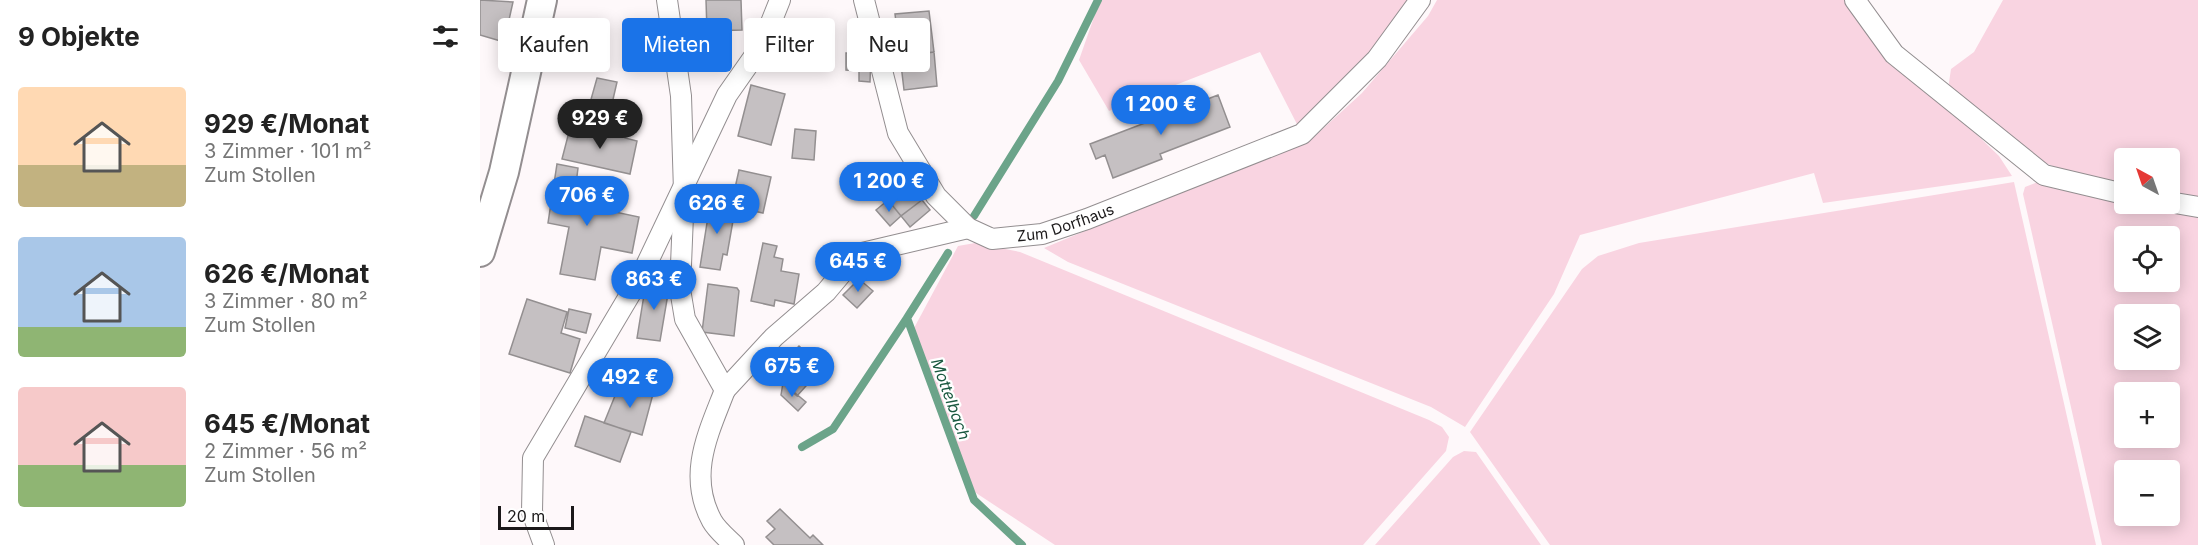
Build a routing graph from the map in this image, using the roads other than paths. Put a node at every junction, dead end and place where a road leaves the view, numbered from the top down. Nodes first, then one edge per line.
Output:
1 (542, 0) edge
2 (668, 0) edge
3 (780, 0) edge
4 (864, 0) edge
5 (1420, 0) edge
6 (1855, 0) edge
7 (684, 191) junction
8 (2114, 192) edge
9 (2180, 204) edge
10 (2198, 207) edge
11 (968, 228) junction
12 (480, 252) edge
13 (725, 390) junction
14 (544, 545) edge
15 (734, 545) edge

1 - 12 main road
2 - 7 street
3 - 7 street
4 - 11 street, Zum Dorfhaus
5 - 11 street, Zum Dorfhaus
6 - 8 street
7 - 13 street
7 - 14 street
9 - 10 street
11 - 13 street
13 - 15 street

